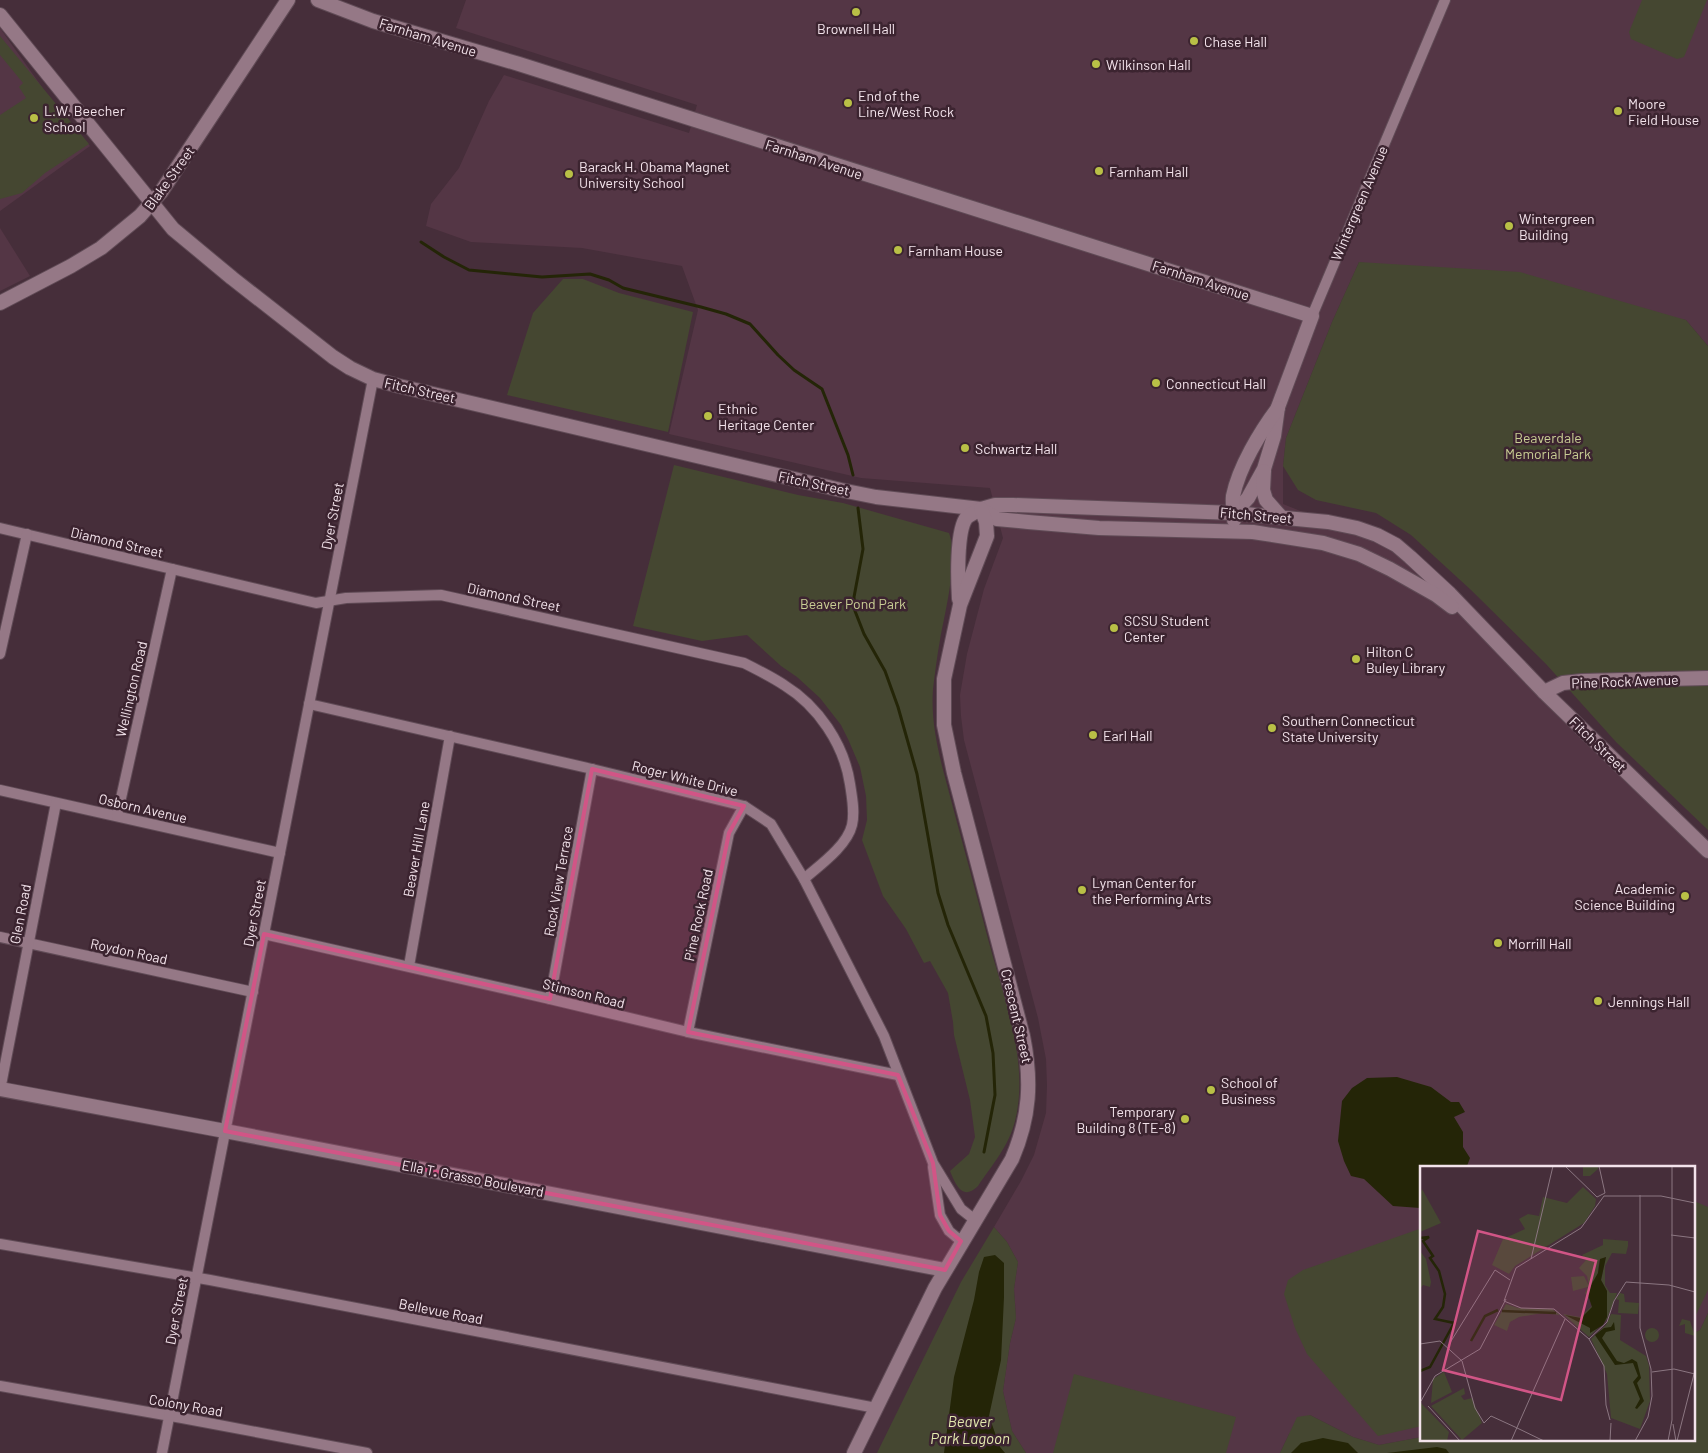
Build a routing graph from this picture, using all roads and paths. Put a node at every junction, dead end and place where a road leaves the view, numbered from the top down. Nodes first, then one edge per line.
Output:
1 (288, 0) edge
2 (318, 0) edge
3 (1445, 0) edge
4 (0, 15) edge
5 (152, 203) junction
6 (0, 303) edge
7 (1312, 316) junction
8 (373, 379) junction
9 (1278, 407) junction
10 (1264, 468) junction
11 (981, 509) junction
12 (1234, 513) junction
13 (1281, 517) junction
14 (0, 528) edge
15 (1234, 531) junction
16 (27, 534) junction
17 (172, 569) junction
18 (330, 601) junction
19 (960, 605) junction
20 (1490, 636) junction
21 (0, 654) edge
22 (1708, 678) edge
23 (1544, 692) junction
24 (309, 704) junction
25 (450, 736) junction
26 (592, 769) junction
27 (0, 790) edge
28 (56, 803) junction
29 (744, 806) junction
30 (116, 816) junction
31 (1708, 850) edge
32 (280, 853) junction
33 (804, 879) junction
34 (264, 934) junction
35 (0, 937) edge
36 (29, 943) junction
37 (409, 966) junction
38 (253, 992) junction
39 (550, 998) junction
40 (688, 1032) junction
41 (898, 1075) junction
42 (0, 1089) edge
43 (225, 1130) junction
44 (933, 1163) junction
45 (975, 1220) junction
46 (961, 1241) junction
47 (0, 1244) edge
48 (945, 1270) junction
49 (196, 1278) junction
50 (0, 1386) edge
51 (876, 1408) junction
52 (169, 1415) junction
53 (162, 1453) edge
54 (367, 1453) edge
55 (854, 1453) edge

1 - 5 main road, Blake Street
2 - 7 main road, Farnham Avenue
3 - 7 street, Wintergreen Avenue
4 - 5 main road, Fitch Street
5 - 6 main road, Blake Street
5 - 8 main road, Fitch Street
7 - 9 main road, Wintergreen Avenue
8 - 11 main road, Fitch Street
8 - 18 street, Dyer Street
9 - 10 main road, Wintergreen Avenue
9 - 12 main road, Wintergreen Avenue
10 - 12 main road, Wintergreen Avenue
10 - 13 main road
11 - 12 main road, Fitch Street
11 - 15 main road, Fitch Street
11 - 19 main road, Crescent Street
11 - 19 main road, Crescent Street
12 - 13 main road, Fitch Street
12 - 15 main road, Wintergreen Avenue
13 - 20 main road, Fitch Street
14 - 16 street, Diamond Street
15 - 20 main road, Fitch Street
16 - 17 street, Diamond Street
16 - 21 street
17 - 18 street, Diamond Street
17 - 30 street, Wellington Road
18 - 24 street, Dyer Street
18 - 33 street, Diamond Street
19 - 45 main road, Crescent Street
20 - 23 main road, Fitch Street
22 - 23 main road, Pine Rock Avenue
23 - 31 main road, Fitch Street
24 - 25 street, Roger White Drive
24 - 32 street, Dyer Street
25 - 26 street, Roger White Drive
25 - 37 street, Beaver Hill Lane
26 - 29 street, Roger White Drive
26 - 39 street, Rock View Terrace
27 - 28 street, Osborn Avenue
28 - 30 street, Osborn Avenue
28 - 36 street, Glen Road
29 - 33 street, Roger White Drive
29 - 40 street, Pine Rock Road
30 - 32 street, Osborn Avenue
32 - 34 street, Dyer Street
33 - 41 street, Roger White Drive
34 - 37 street, Stimson Road
34 - 38 street, Dyer Street
35 - 36 street, Roydon Road
36 - 38 street, Roydon Road
36 - 42 street, Glen Road
37 - 39 street, Stimson Road
38 - 43 street, Dyer Street
39 - 40 street, Stimson Road
40 - 41 street, Stimson Road
41 - 44 street, Roger White Drive
42 - 43 main road, Ella T. Grasso Boulevard
43 - 48 main road, Ella T. Grasso Boulevard
43 - 49 street, Dyer Street
44 - 45 street, Roger White Drive
44 - 46 street, Roger White Drive
45 - 46 main road, Crescent Street
46 - 48 main road, Crescent Street
47 - 49 street, Bellevue Road
48 - 51 main road, Crescent Street
49 - 51 street, Bellevue Road
49 - 52 street, Dyer Street
50 - 52 street, Colony Road
51 - 55 main road, Crescent Street
52 - 53 street, Dyer Street
52 - 54 street, Colony Road

